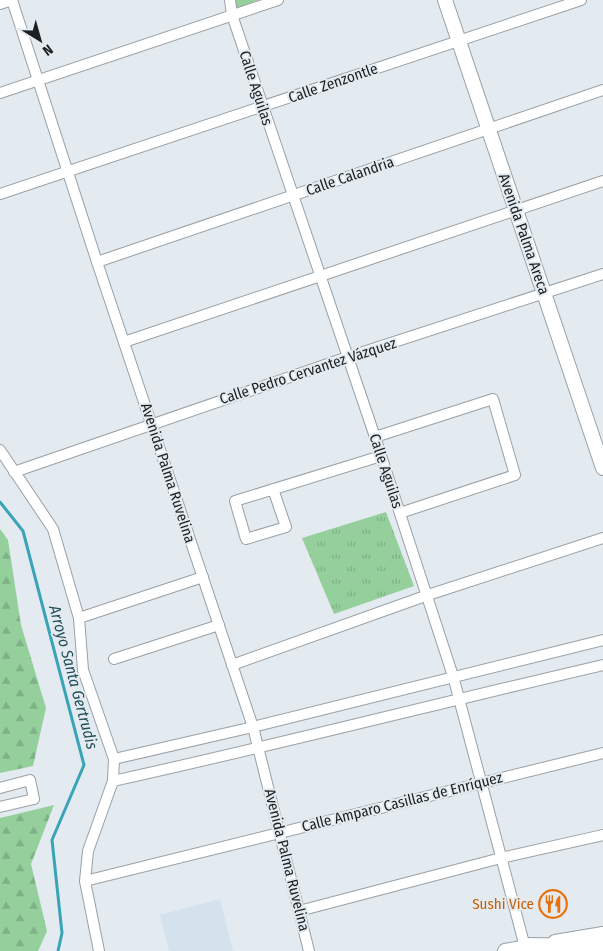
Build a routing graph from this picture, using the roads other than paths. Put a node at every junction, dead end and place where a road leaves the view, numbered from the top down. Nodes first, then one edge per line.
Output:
1 (12, 0) edge
2 (230, 0) edge
3 (278, 0) edge
4 (445, 0) edge
5 (581, 0) edge
6 (0, 4) edge
7 (232, 16) junction
8 (460, 40) junction
9 (38, 80) junction
10 (603, 90) edge
11 (0, 93) edge
12 (262, 106) junction
13 (489, 129) junction
14 (68, 172) junction
15 (603, 181) edge
16 (0, 194) edge
17 (292, 196) junction
18 (517, 210) junction
19 (97, 262) junction
20 (603, 274) edge
21 (320, 276) junction
22 (545, 294) junction
23 (124, 342) junction
24 (348, 357) junction
25 (152, 424) junction
26 (375, 437) junction
27 (0, 450) edge
28 (381, 456) junction
29 (603, 468) edge
30 (14, 472) junction
31 (273, 489) junction
32 (400, 513) junction
33 (603, 538) edge
34 (203, 577) junction
35 (428, 596) junction
36 (79, 618) junction
37 (219, 625) junction
38 (603, 640) edge
39 (114, 659) dead end
40 (232, 665) junction
41 (603, 665) edge
42 (454, 676) junction
43 (460, 698) junction
44 (254, 727) junction
45 (260, 748) junction
46 (603, 753) edge
47 (114, 759) junction
48 (113, 782) junction
49 (482, 782) junction
50 (0, 788) edge
51 (0, 808) edge
52 (280, 832) junction
53 (603, 836) edge
54 (501, 858) junction
55 (86, 880) junction
56 (298, 911) junction
57 (603, 934) edge
58 (525, 948) junction
59 (603, 948) edge
60 (99, 951) edge
61 (309, 951) edge
62 (505, 951) edge

1 - 6 street
1 - 9 street, Avenida Palma Ruvelina
2 - 7 street, Calle Aguilas
3 - 7 street
4 - 8 street, Avenida Palma Areca
5 - 8 street, Calle Zenzontle
7 - 9 street
7 - 12 street, Calle Aguilas
8 - 12 street, Calle Zenzontle
8 - 13 street, Avenida Palma Areca
9 - 11 street
9 - 14 street, Avenida Palma Ruvelina
10 - 13 street, Calle Calandria
12 - 14 street, Calle Zenzontle
12 - 17 street, Calle Aguilas
13 - 17 street, Calle Calandria
13 - 18 street, Avenida Palma Areca
14 - 16 street, Calle Zenzontle
14 - 19 street, Avenida Palma Ruvelina
15 - 18 street
17 - 19 street, Calle Calandria
17 - 21 street, Calle Aguilas
18 - 21 street
18 - 22 street, Avenida Palma Areca
19 - 23 street, Avenida Palma Ruvelina
20 - 22 street, Calle Pedro Cervantez Vázquez
21 - 23 street
21 - 24 street, Calle Aguilas
22 - 24 street, Calle Pedro Cervantez Vázquez
22 - 29 street, Avenida Palma Areca
23 - 25 street, Avenida Palma Ruvelina
24 - 25 street, Calle Pedro Cervantez Vázquez
24 - 26 street, Calle Aguilas
25 - 30 street, Calle Pedro Cervantez Vázquez
25 - 34 street, Avenida Palma Ruvelina
26 - 28 street, Calle Aguilas
26 - 32 street
27 - 30 street
28 - 31 street
28 - 32 street, Calle Aguilas
30 - 36 street
31 - 31 street
32 - 35 street, Calle Aguilas
33 - 35 street
34 - 36 street
34 - 37 street, Avenida Palma Ruvelina
35 - 40 street
35 - 42 street, Calle Aguilas
36 - 47 street
37 - 39 street
37 - 40 street, Avenida Palma Ruvelina
38 - 42 street
40 - 44 street, Avenida Palma Ruvelina
41 - 43 street
42 - 43 street, Calle Aguilas
42 - 44 street
43 - 45 street
43 - 49 street, Calle Aguilas
44 - 45 street, Avenida Palma Ruvelina
44 - 47 street
45 - 48 street
45 - 52 street, Avenida Palma Ruvelina
46 - 49 street, Calle Amparo Casillas de Enríquez
47 - 48 street
48 - 55 street
49 - 52 street, Calle Amparo Casillas de Enríquez
49 - 54 street, Calle Aguilas
50 - 51 street
52 - 55 street, Calle Amparo Casillas de Enríquez
52 - 56 street, Avenida Palma Ruvelina
53 - 54 street
54 - 56 street
54 - 58 street, Calle Aguilas
55 - 60 street
56 - 61 street, Avenida Palma Ruvelina
57 - 58 street
58 - 59 highway
58 - 62 street

